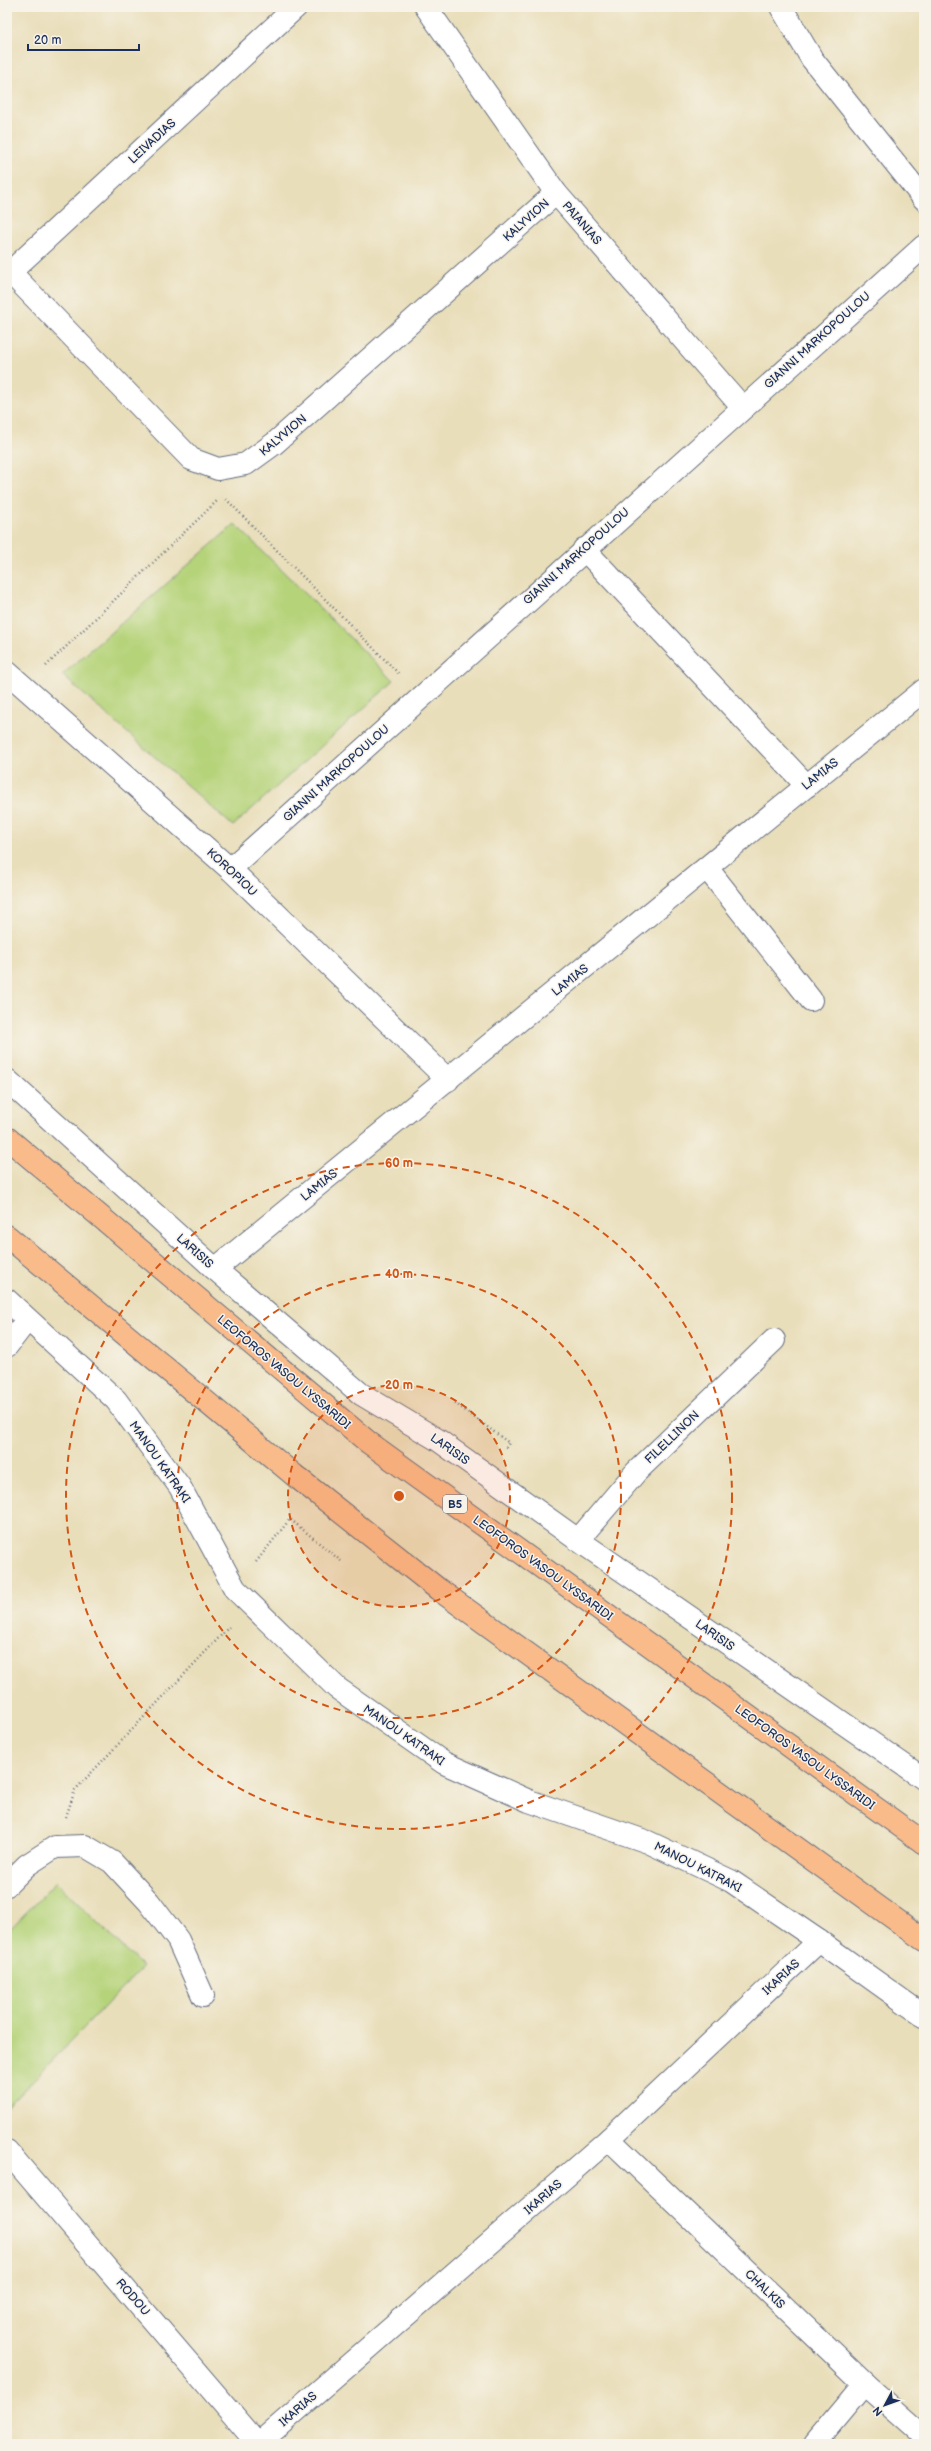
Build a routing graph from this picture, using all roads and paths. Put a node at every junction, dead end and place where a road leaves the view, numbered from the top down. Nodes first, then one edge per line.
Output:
1 (296, 7) edge
2 (426, 7) edge
3 (781, 7) edge
4 (556, 193) junction
5 (924, 199) edge
6 (924, 246) edge
7 (9, 273) edge
8 (742, 407) junction
9 (584, 549) junction
10 (7, 672) edge
11 (24, 687) junction
12 (924, 690) edge
13 (421, 696) junction
14 (807, 786) junction
15 (707, 868) junction
16 (230, 869) junction
17 (811, 1000) dead end
18 (7, 1080) edge
19 (448, 1080) junction
20 (7, 1138) edge
21 (7, 1236) edge
22 (215, 1270) junction
23 (7, 1300) edge
24 (27, 1320) junction
25 (774, 1340) dead end
26 (7, 1346) edge
27 (455, 1403) dead end
28 (509, 1443) dead end
29 (578, 1540) junction
30 (341, 1561) dead end
31 (235, 1589) junction
32 (250, 1605) junction
33 (924, 1779) edge
34 (924, 1843) edge
35 (55, 1847) junction
36 (7, 1885) edge
37 (924, 1940) edge
38 (819, 1941) junction
39 (203, 1996) dead end
40 (924, 2016) edge
41 (609, 2139) junction
42 (8, 2153) edge
43 (865, 2384) junction
44 (924, 2436) edge
45 (258, 2444) edge
46 (815, 2444) edge

1 - 7 street, LEIVADIAS
2 - 4 street, PAIANIAS
3 - 5 street
4 - 7 street, KALYVION
4 - 8 street, PAIANIAS
6 - 8 street, GIANNI MARKOPOULOU
8 - 9 street, GIANNI MARKOPOULOU
9 - 13 street, GIANNI MARKOPOULOU
9 - 14 street
10 - 11 street, KOROPIOU
11 - 13 path
11 - 16 street, KOROPIOU
12 - 14 street, LAMIAS
13 - 16 street, GIANNI MARKOPOULOU
14 - 15 street, LAMIAS
15 - 17 street
15 - 19 street, LAMIAS
16 - 19 street, KOROPIOU
18 - 22 street, LARISIS
19 - 22 street, LAMIAS
20 - 34 main road, LEOFOROS VASOU LYSSARIDI / B5
21 - 37 main road
22 - 29 street, LARISIS
23 - 24 street, MANOU KATRAKI
24 - 26 street
24 - 31 street, MANOU KATRAKI
25 - 29 street, FILELLINON
27 - 28 path
29 - 33 street, LARISIS
30 - 31 path
31 - 32 street, MANOU KATRAKI
32 - 35 path
32 - 38 street, MANOU KATRAKI
35 - 36 street
35 - 39 street
38 - 40 street, MANOU KATRAKI
38 - 41 street, IKARIAS
41 - 43 street, CHALKIS
41 - 45 street, IKARIAS
42 - 45 street, RODOU
43 - 44 street, CHALKIS
43 - 46 street

